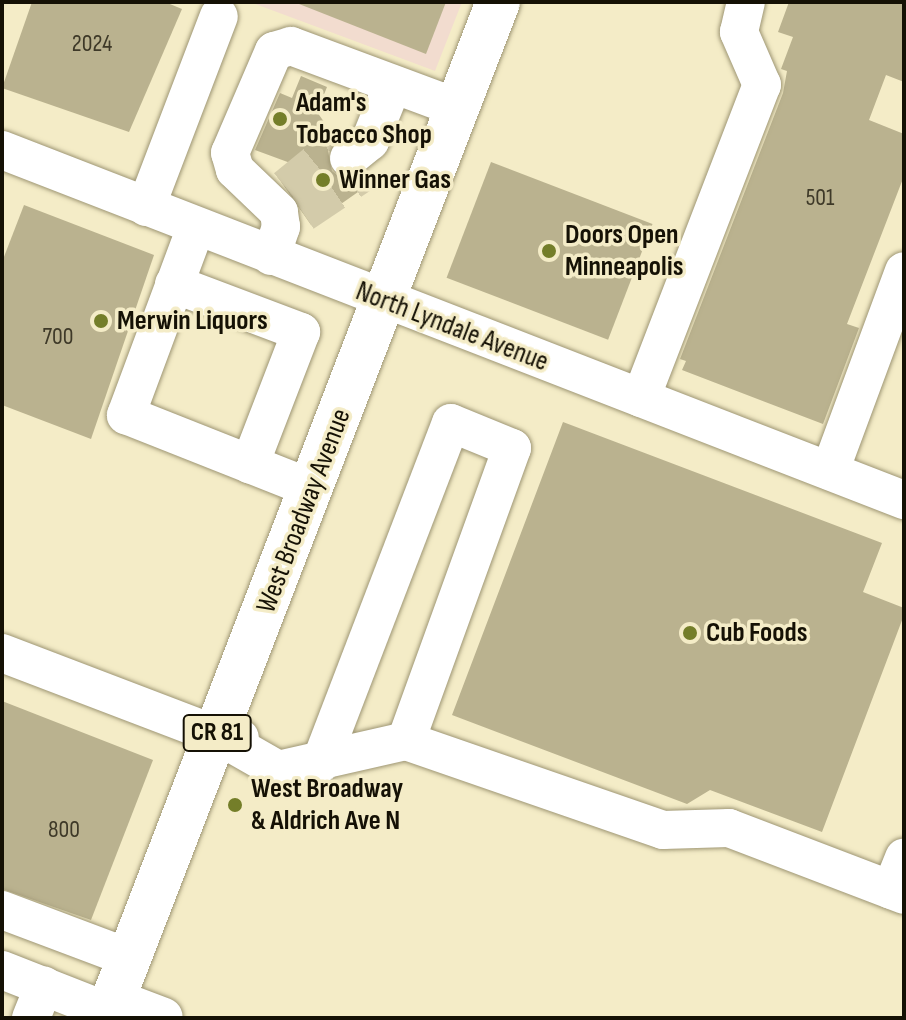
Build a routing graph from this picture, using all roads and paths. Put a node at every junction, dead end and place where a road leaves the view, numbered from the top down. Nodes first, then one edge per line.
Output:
1 (498, 2) edge
2 (746, 2) edge
3 (219, 16) dead end
4 (393, 84) junction
5 (458, 108) junction
6 (2, 150) edge
7 (355, 154) tunnel mouth
8 (146, 207) junction
9 (196, 227) junction
10 (271, 256) junction
11 (904, 271) edge
12 (174, 284) junction
13 (385, 301) junction
14 (894, 332) edge
15 (641, 398) junction
16 (250, 464) junction
17 (830, 471) junction
18 (313, 489) junction
19 (904, 500) edge
20 (2, 653) edge
21 (217, 735) junction
22 (406, 741) junction
23 (310, 767) junction
24 (900, 881) edge
25 (2, 910) edge
26 (130, 958) junction
27 (2, 970) edge
28 (38, 1002) edge
29 (109, 1009) edge
30 (164, 1017) edge

1 - 5 main road, West Broadway Avenue / CR 81
2 - 15 street
3 - 8 street
4 - 5 street
4 - 7 street
4 - 10 street
5 - 13 main road, West Broadway Avenue / CR 81
6 - 8 street, North Lyndale Avenue
8 - 9 street, North Lyndale Avenue
9 - 10 street, North Lyndale Avenue
9 - 12 street
10 - 13 street, North Lyndale Avenue
11 - 14 street
12 - 16 street
12 - 16 street
13 - 15 street, North Lyndale Avenue
13 - 18 main road, West Broadway Avenue / CR 81
14 - 17 street
15 - 17 street, North Lyndale Avenue
16 - 18 street
17 - 19 street, North Lyndale Avenue
18 - 21 main road, West Broadway Avenue / CR 81
20 - 21 street
21 - 23 street
21 - 26 main road, West Broadway Avenue / CR 81
22 - 23 street
22 - 23 street
22 - 24 street
25 - 26 street
26 - 29 main road, West Broadway Avenue / CR 81
27 - 28 street
28 - 29 street
29 - 30 street

